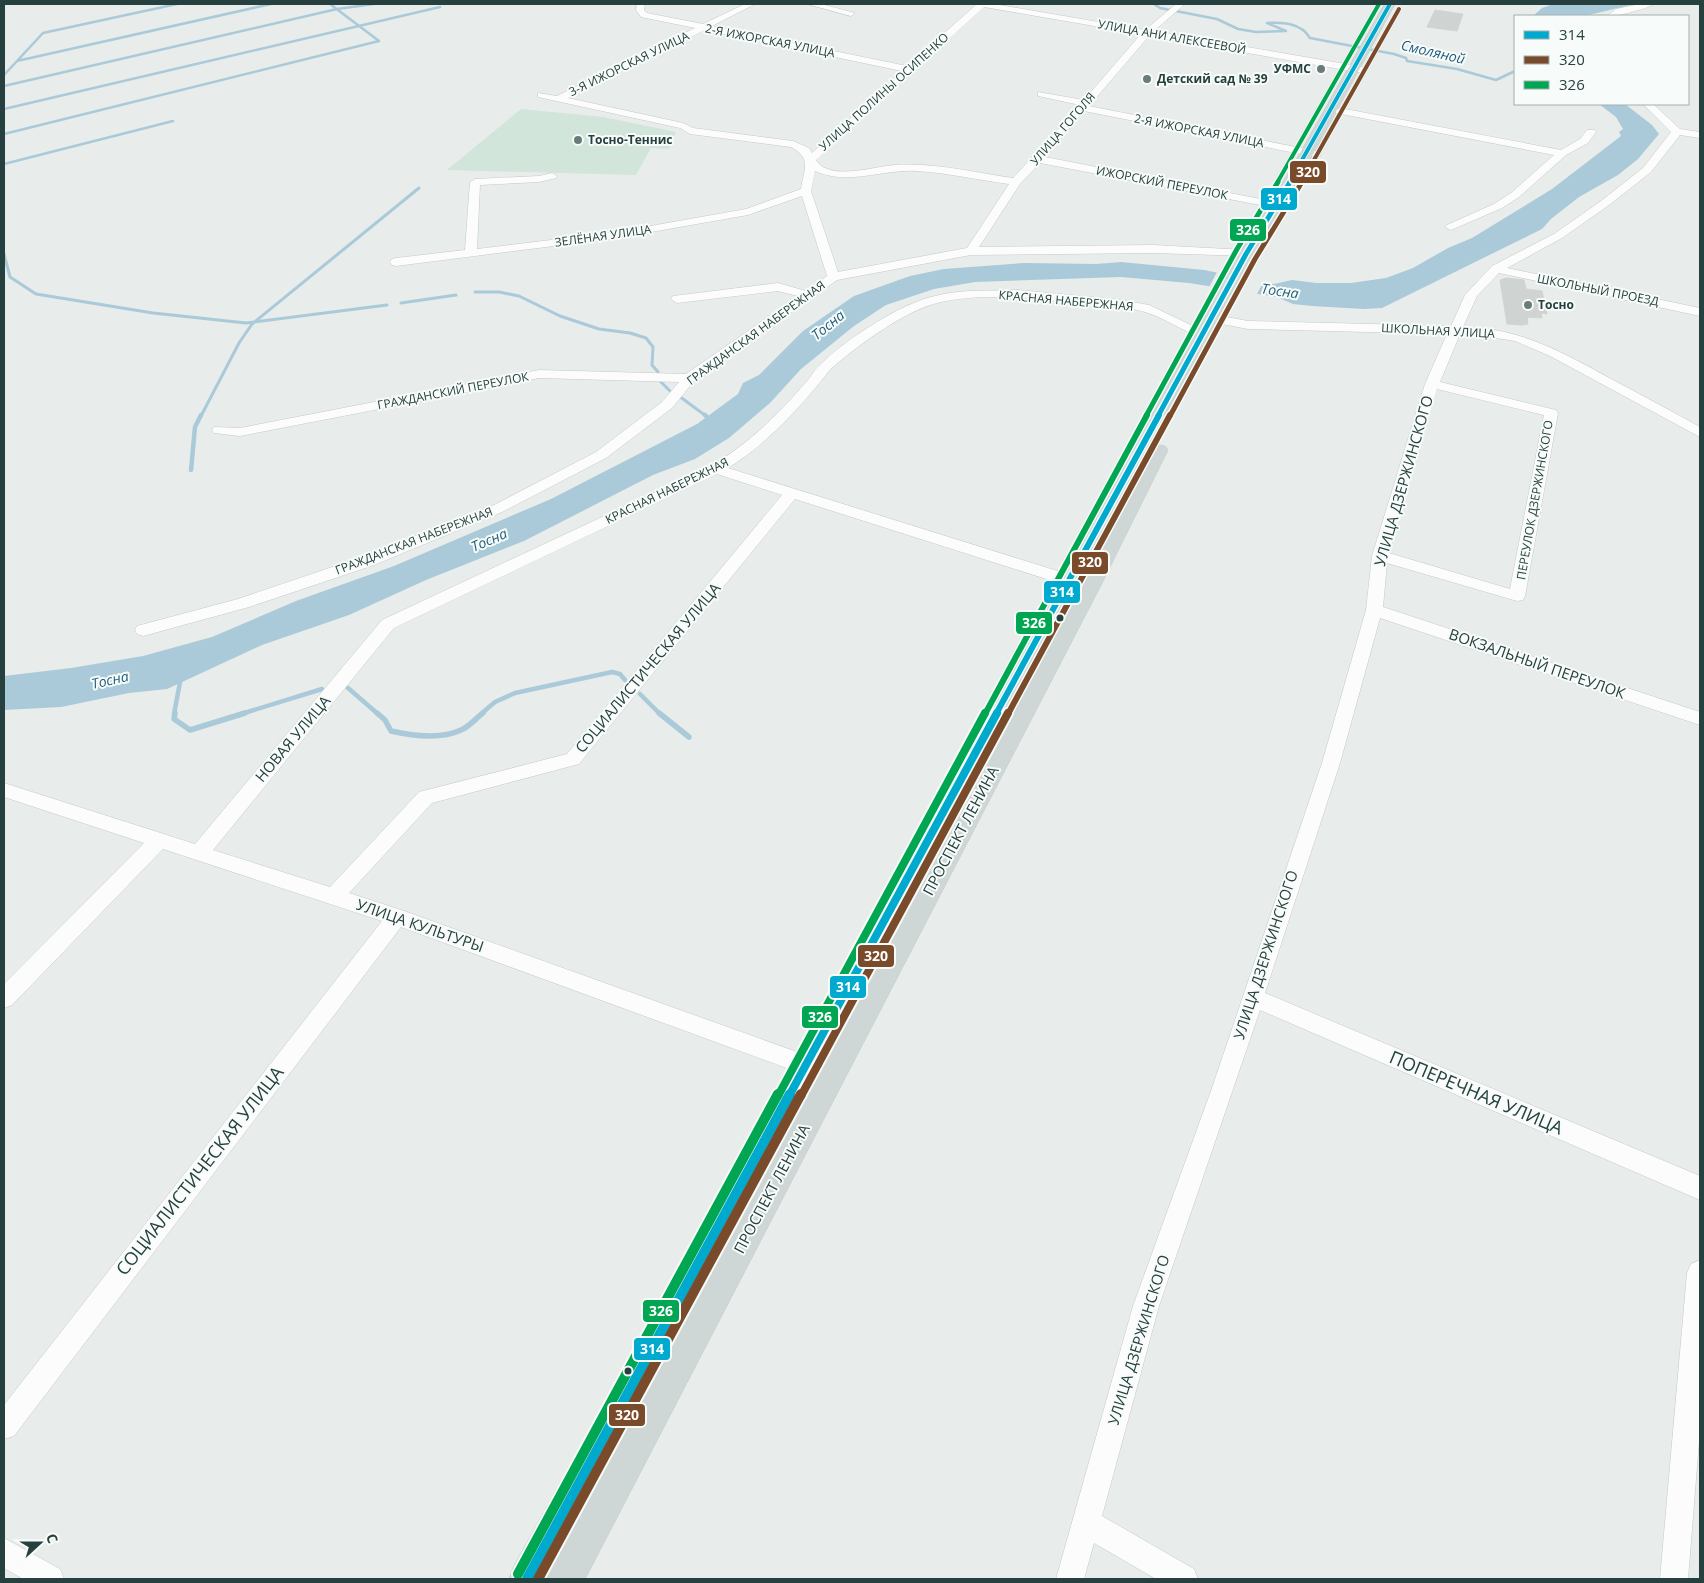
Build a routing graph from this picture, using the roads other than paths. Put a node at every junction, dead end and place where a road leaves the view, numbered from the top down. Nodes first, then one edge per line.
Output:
1 (641, 4) edge
2 (751, 4) edge
3 (811, 4) edge
4 (982, 4) edge
5 (1180, 4) edge
6 (1390, 4) edge
7 (1400, 4) edge
8 (1650, 4) edge
9 (851, 13) dead end
10 (1612, 15) edge
11 (703, 28) junction
12 (1147, 32) junction
13 (1376, 40) junction
14 (1361, 64) junction
15 (908, 69) junction
16 (1041, 94) dead end
17 (541, 95) dead end
18 (560, 98) junction
19 (1083, 105) junction
20 (1649, 105) edge
21 (1340, 111) junction
22 (1591, 132) dead end
23 (1678, 132) junction
24 (1700, 135) edge
25 (1311, 153) junction
26 (1562, 154) junction
27 (811, 159) junction
28 (1038, 159) junction
29 (552, 176) dead end
30 (1016, 182) junction
31 (806, 191) junction
32 (1280, 206) junction
33 (1451, 227) dead end
34 (971, 251) junction
35 (471, 252) junction
36 (1247, 260) junction
37 (396, 262) dead end
38 (1496, 270) junction
39 (833, 277) junction
40 (808, 295) junction
41 (677, 299) dead end
42 (1700, 312) edge
43 (1217, 318) junction
44 (1456, 330) junction
45 (689, 378) junction
46 (1432, 384) junction
47 (219, 430) dead end
48 (1700, 433) edge
49 (716, 469) junction
50 (792, 494) junction
51 (1380, 556) junction
52 (1080, 584) junction
53 (1374, 610) junction
54 (388, 624) joint
55 (143, 630) dead end
56 (1700, 719) edge
57 (4, 790) edge
58 (160, 840) junction
59 (199, 853) junction
60 (334, 896) junction
61 (397, 916) junction
62 (1252, 997) junction
63 (4, 998) edge
64 (807, 1064) junction
65 (832, 1075) junction
66 (1700, 1188) edge
67 (1700, 1274) edge
68 (4, 1426) edge
69 (1086, 1523) junction
70 (4, 1552) edge
71 (50, 1579) edge
72 (527, 1579) edge
73 (566, 1579) edge
74 (1070, 1579) edge
75 (1184, 1579) edge
76 (1674, 1579) edge

1 - 11 street, 2-Я ИЖОРСКАЯ УЛИЦА
2 - 11 street, 3-Я ИЖОРСКАЯ УЛИЦА
3 - 9 street
4 - 12 street, УЛИЦА АНИ АЛЕКСЕЕВОЙ
4 - 15 street, УЛИЦА ПОЛИНЫ ОСИПЕНКО
5 - 12 street, УЛИЦА ГОГОЛЯ
6 - 13 main road, ПРОСПЕКТ ЛЕНИНА
7 - 13 main road, ПРОСПЕКТ ЛЕНИНА
8 - 10 street
11 - 15 street, 2-Я ИЖОРСКАЯ УЛИЦА
11 - 18 street, 3-Я ИЖОРСКАЯ УЛИЦА
12 - 14 street, УЛИЦА АНИ АЛЕКСЕЕВОЙ
12 - 19 street, УЛИЦА ГОГОЛЯ
13 - 14 main road, ПРОСПЕКТ ЛЕНИНА
14 - 21 main road, ПРОСПЕКТ ЛЕНИНА
14 - 25 main road, ПРОСПЕКТ ЛЕНИНА
15 - 27 street, УЛИЦА ПОЛИНЫ ОСИПЕНКО
16 - 19 street, 2-Я ИЖОРСКАЯ УЛИЦА
17 - 18 street
18 - 27 street
19 - 25 street, 2-Я ИЖОРСКАЯ УЛИЦА
19 - 28 street, УЛИЦА ГОГОЛЯ
20 - 23 street
21 - 25 main road, ПРОСПЕКТ ЛЕНИНА
21 - 26 street
22 - 26 street
23 - 24 street
23 - 38 street
25 - 32 main road, ПРОСПЕКТ ЛЕНИНА
26 - 33 street
27 - 30 street
27 - 31 street, УЛИЦА ПОЛИНЫ ОСИПЕНКО
28 - 30 street, УЛИЦА ГОГОЛЯ
28 - 32 street, ИЖОРСКИЙ ПЕРЕУЛОК
29 - 35 street
30 - 34 street, УЛИЦА ГОГОЛЯ
31 - 35 street, ЗЕЛЁНАЯ УЛИЦА
31 - 39 street, УЛИЦА ПОЛИНЫ ОСИПЕНКО
32 - 36 main road, ПРОСПЕКТ ЛЕНИНА
34 - 36 street, ГРАЖДАНСКАЯ НАБЕРЕЖНАЯ
34 - 39 street, ГРАЖДАНСКАЯ НАБЕРЕЖНАЯ
35 - 37 street, ЗЕЛЁНАЯ УЛИЦА
36 - 43 main road, ПРОСПЕКТ ЛЕНИНА
38 - 42 street, ШКОЛЬНЫЙ ПРОЕЗД
38 - 44 street
39 - 40 street, ГРАЖДАНСКАЯ НАБЕРЕЖНАЯ
40 - 41 street
40 - 45 street, ГРАЖДАНСКАЯ НАБЕРЕЖНАЯ
43 - 44 street, ШКОЛЬНАЯ УЛИЦА
43 - 49 street, КРАСНАЯ НАБЕРЕЖНАЯ
43 - 52 main road, ПРОСПЕКТ ЛЕНИНА
44 - 46 street, УЛИЦА ДЗЕРЖИНСКОГО
44 - 48 street, ШКОЛЬНАЯ УЛИЦА
45 - 47 street, ГРАЖДАНСКИЙ ПЕРЕУЛОК
45 - 55 street, ГРАЖДАНСКАЯ НАБЕРЕЖНАЯ
46 - 51 street, УЛИЦА ДЗЕРЖИНСКОГО
46 - 51 street, ПЕРЕУЛОК ДЗЕРЖИНСКОГО
49 - 50 street
49 - 54 street, КРАСНАЯ НАБЕРЕЖНАЯ
50 - 52 street
50 - 60 street, СОЦИАЛИСТИЧЕСКАЯ УЛИЦА
51 - 53 street, УЛИЦА ДЗЕРЖИНСКОГО
52 - 64 main road, ПРОСПЕКТ ЛЕНИНА
52 - 65 main road, ПРОСПЕКТ ЛЕНИНА
53 - 56 street, ВОКЗАЛЬНЫЙ ПЕРЕУЛОК
53 - 62 street, УЛИЦА ДЗЕРЖИНСКОГО
54 - 59 street, НОВАЯ УЛИЦА
57 - 58 street, УЛИЦА КУЛЬТУРЫ
58 - 59 street, УЛИЦА КУЛЬТУРЫ
58 - 63 street
59 - 60 street, УЛИЦА КУЛЬТУРЫ
60 - 61 street, УЛИЦА КУЛЬТУРЫ
61 - 64 street, УЛИЦА КУЛЬТУРЫ
61 - 68 street, СОЦИАЛИСТИЧЕСКАЯ УЛИЦА
62 - 66 street, ПОПЕРЕЧНАЯ УЛИЦА
62 - 69 street, УЛИЦА ДЗЕРЖИНСКОГО
64 - 65 street, УЛИЦА КУЛЬТУРЫ
64 - 72 main road, ПРОСПЕКТ ЛЕНИНА
65 - 73 main road, ПРОСПЕКТ ЛЕНИНА
67 - 76 street
69 - 74 street, УЛИЦА ДЗЕРЖИНСКОГО
69 - 75 street
70 - 71 street

